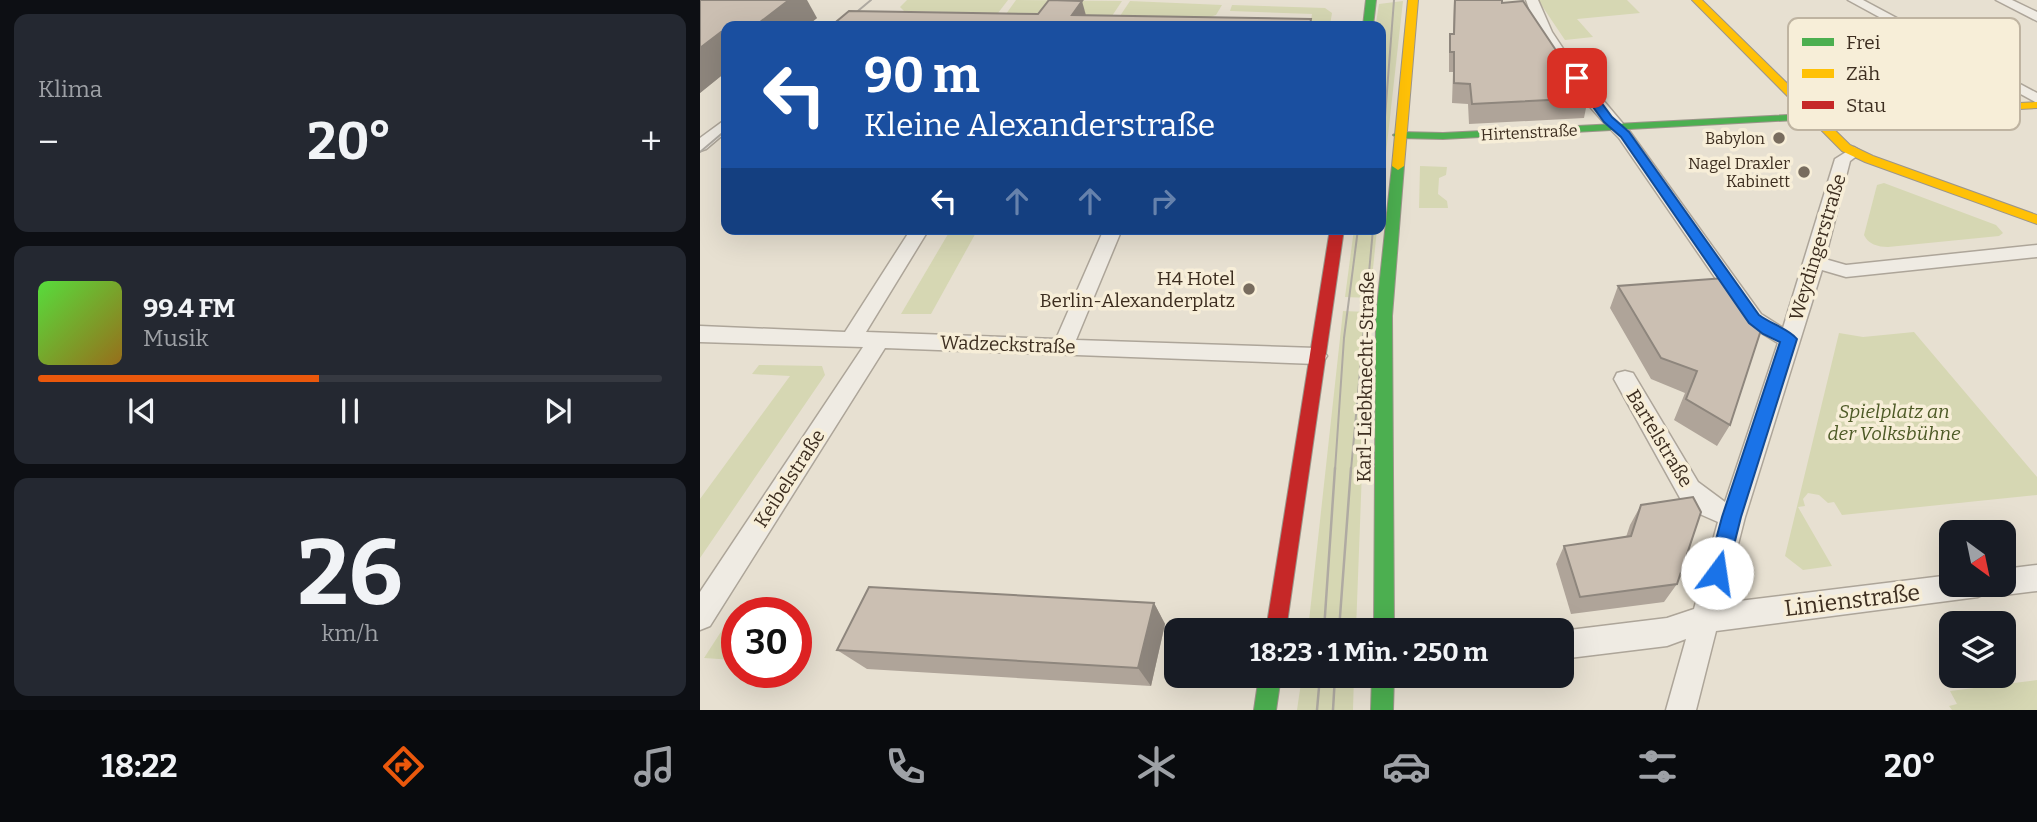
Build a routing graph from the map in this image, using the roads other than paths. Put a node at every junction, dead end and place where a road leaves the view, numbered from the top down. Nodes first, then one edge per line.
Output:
1 (1371, 0) edge
2 (1413, 0) edge
3 (1532, 0) edge
4 (1698, 0) edge
5 (1854, 0) edge
6 (2002, 0) edge
7 (2037, 17) edge
8 (1887, 18) edge
9 (1369, 21) edge
10 (2020, 90) edge
11 (1788, 91) edge
12 (2037, 99) edge
13 (1788, 118) edge
14 (721, 128) edge
15 (1617, 128) junction
16 (1829, 130) edge
17 (1399, 135) junction
18 (700, 146) edge
19 (1854, 152) junction
20 (2036, 220) edge
21 (916, 235) edge
22 (1110, 235) edge
23 (1336, 235) edge
24 (2037, 251) edge
25 (1815, 262) junction
26 (700, 334) edge
27 (851, 339) junction
28 (1789, 339) junction
29 (879, 340) junction
30 (1063, 346) junction
31 (1315, 356) junction
32 (1625, 379) dead end
33 (1732, 517) junction
34 (2037, 578) edge
35 (2016, 581) edge
36 (1939, 589) edge
37 (700, 616) edge
38 (1278, 618) edge
39 (1384, 618) edge
40 (1706, 619) junction
41 (1574, 643) edge
42 (1268, 688) edge
43 (1383, 688) edge
44 (1265, 710) edge
45 (1382, 710) edge
46 (1681, 710) edge

1 - 9 main road
2 - 17 main road, Karl-Liebknecht-Straße
3 - 15 street
4 - 11 main road
5 - 8 street
6 - 7 street
10 - 12 street
13 - 15 main road, Hirtenstraße
14 - 18 street
15 - 17 main road, Hirtenstraße
15 - 28 street
16 - 19 main road
17 - 39 main road, Karl-Liebknecht-Straße
19 - 20 main road
19 - 25 street, Weydingerstraße
21 - 27 street
22 - 30 street
23 - 31 main road, Karl-Liebknecht-Straße
24 - 25 street
25 - 28 street, Weydingerstraße
26 - 27 street, Wadzeckstraße
27 - 29 street, Wadzeckstraße
28 - 33 street, Weydingerstraße
29 - 30 street, Wadzeckstraße
29 - 37 street, Keibelstraße
30 - 31 street, Wadzeckstraße
31 - 38 main road, Karl-Liebknecht-Straße
32 - 33 street, Bartelstraße
33 - 40 street, Weydingerstraße
34 - 35 street
36 - 40 street, Linienstraße
40 - 41 street, Linienstraße
40 - 46 street, Weydingerstraße
42 - 44 main road
43 - 45 main road

